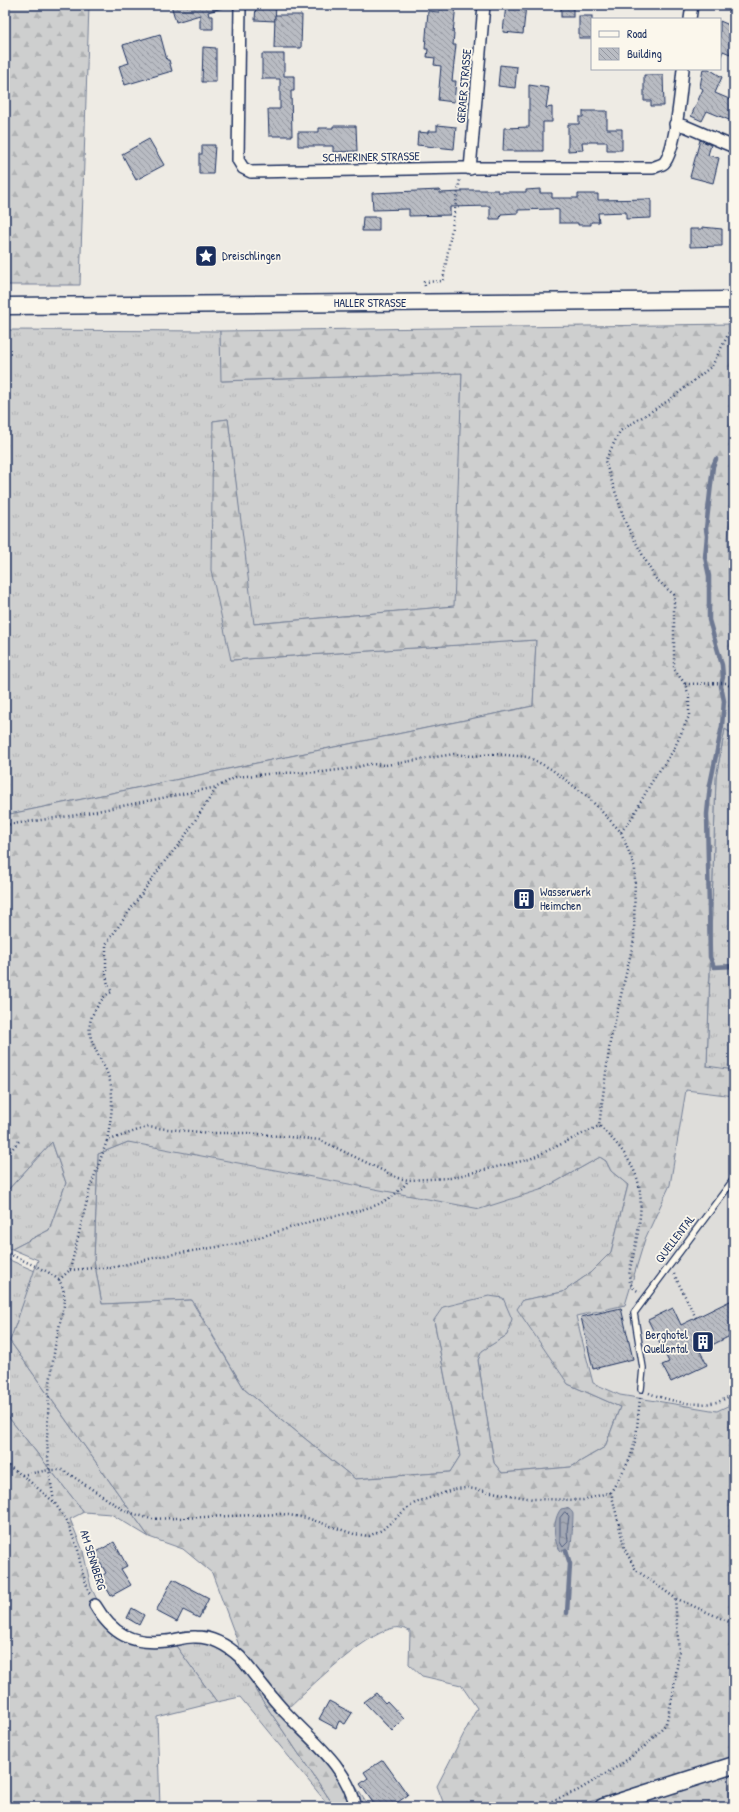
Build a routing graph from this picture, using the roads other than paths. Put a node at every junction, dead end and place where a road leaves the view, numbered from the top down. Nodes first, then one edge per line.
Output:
1 (240, 5) edge
2 (484, 5) edge
3 (692, 5) edge
4 (690, 18) edge
5 (683, 70) edge
6 (676, 124) junction
7 (734, 148) edge
8 (466, 168) junction
9 (734, 300) edge
10 (5, 306) edge
11 (734, 1179) edge
12 (641, 1390) road end
13 (95, 1605) road end
14 (734, 1765) edge
15 (356, 1807) edge
16 (603, 1807) edge

1 - 8 street, SCHWERINER STRASSE
2 - 8 street, GERAER STRASSE
3 - 4 street
5 - 6 street
6 - 7 street
6 - 8 street, SCHWERINER STRASSE
9 - 10 main road, HALLER STRASSE
11 - 12 lane, QUELLENTAL
13 - 15 street, AM SENNBERG
14 - 16 main road

